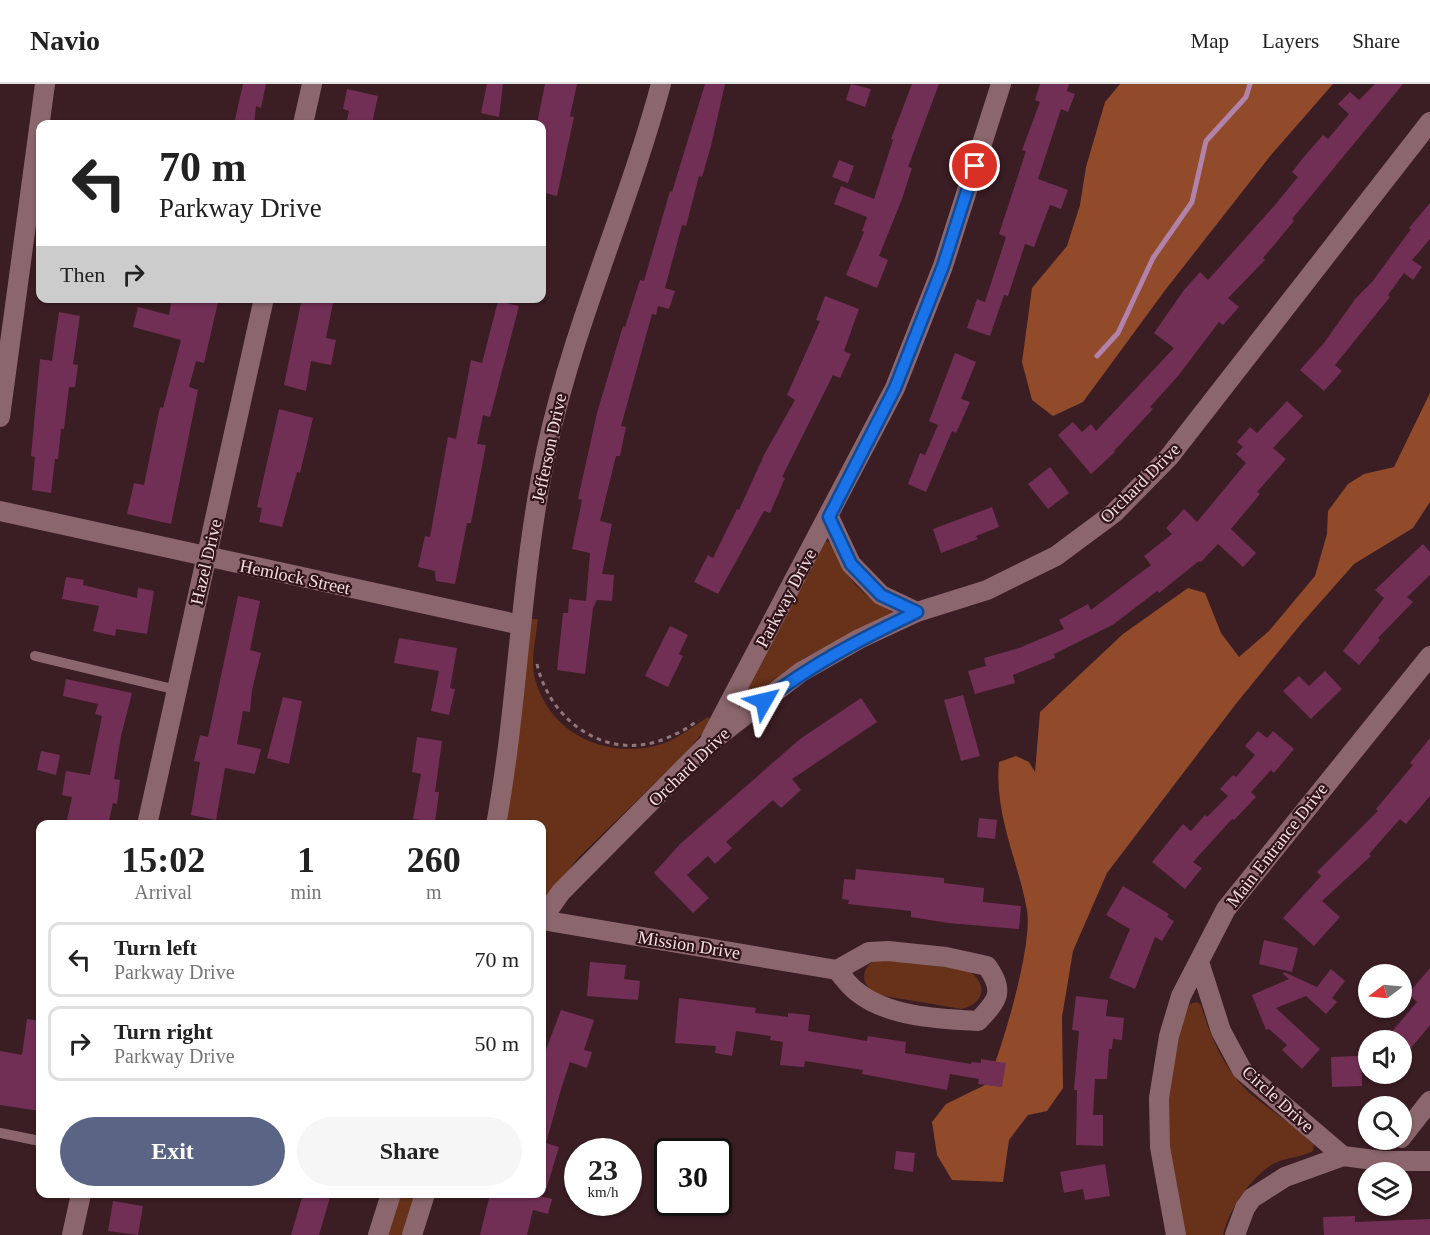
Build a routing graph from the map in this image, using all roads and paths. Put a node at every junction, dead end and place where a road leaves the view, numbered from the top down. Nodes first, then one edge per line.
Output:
1 (45, 84) edge
2 (312, 84) edge
3 (661, 84) edge
4 (1001, 84) edge
5 (40, 120) edge
6 (304, 120) edge
7 (1430, 122) edge
8 (36, 151) edge
9 (263, 303) edge
10 (0, 417) edge
11 (0, 511) edge
12 (829, 517) junction
13 (207, 558) junction
14 (917, 612) junction
15 (521, 625) junction
16 (34, 656) dead end
17 (1430, 656) edge
18 (536, 660) dead end
19 (177, 690) junction
20 (713, 735) junction
21 (148, 820) edge
22 (497, 820) edge
23 (546, 913) edge
24 (546, 920) edge
25 (1200, 965) junction
26 (837, 970) junction
27 (1430, 1101) edge
28 (1412, 1124) edge
29 (0, 1133) edge
30 (36, 1141) edge
31 (1391, 1150) edge
32 (1343, 1156) junction
33 (1382, 1161) junction
34 (1430, 1161) edge
35 (80, 1198) edge
36 (390, 1198) edge
37 (424, 1198) edge
38 (72, 1235) edge
39 (378, 1235) edge
40 (412, 1235) edge
41 (1176, 1235) edge
42 (1235, 1235) edge

1 - 5 street
2 - 6 street
3 - 15 street, Jefferson Drive
4 - 12 street, Parkway Drive
7 - 14 street, Orchard Drive
8 - 10 street
9 - 13 street, Hazel Drive
11 - 13 street, Hemlock Street
12 - 14 street, Parkway Drive
12 - 20 street, Parkway Drive
13 - 15 street, Hemlock Street
13 - 19 street, Hazel Drive
14 - 20 street, Orchard Drive
15 - 22 street, Jefferson Drive
16 - 19 lane
17 - 25 street, Main Entrance Drive
18 - 20 path
19 - 21 street, Hazel Drive
20 - 23 street, Orchard Drive
24 - 26 street, Mission Drive
25 - 32 street, Circle Drive
25 - 41 street, Main Entrance Drive
26 - 26 street
27 - 28 street
29 - 30 lane
31 - 33 street
32 - 33 street
32 - 42 street
33 - 34 street
35 - 38 street
36 - 39 street
37 - 40 street

